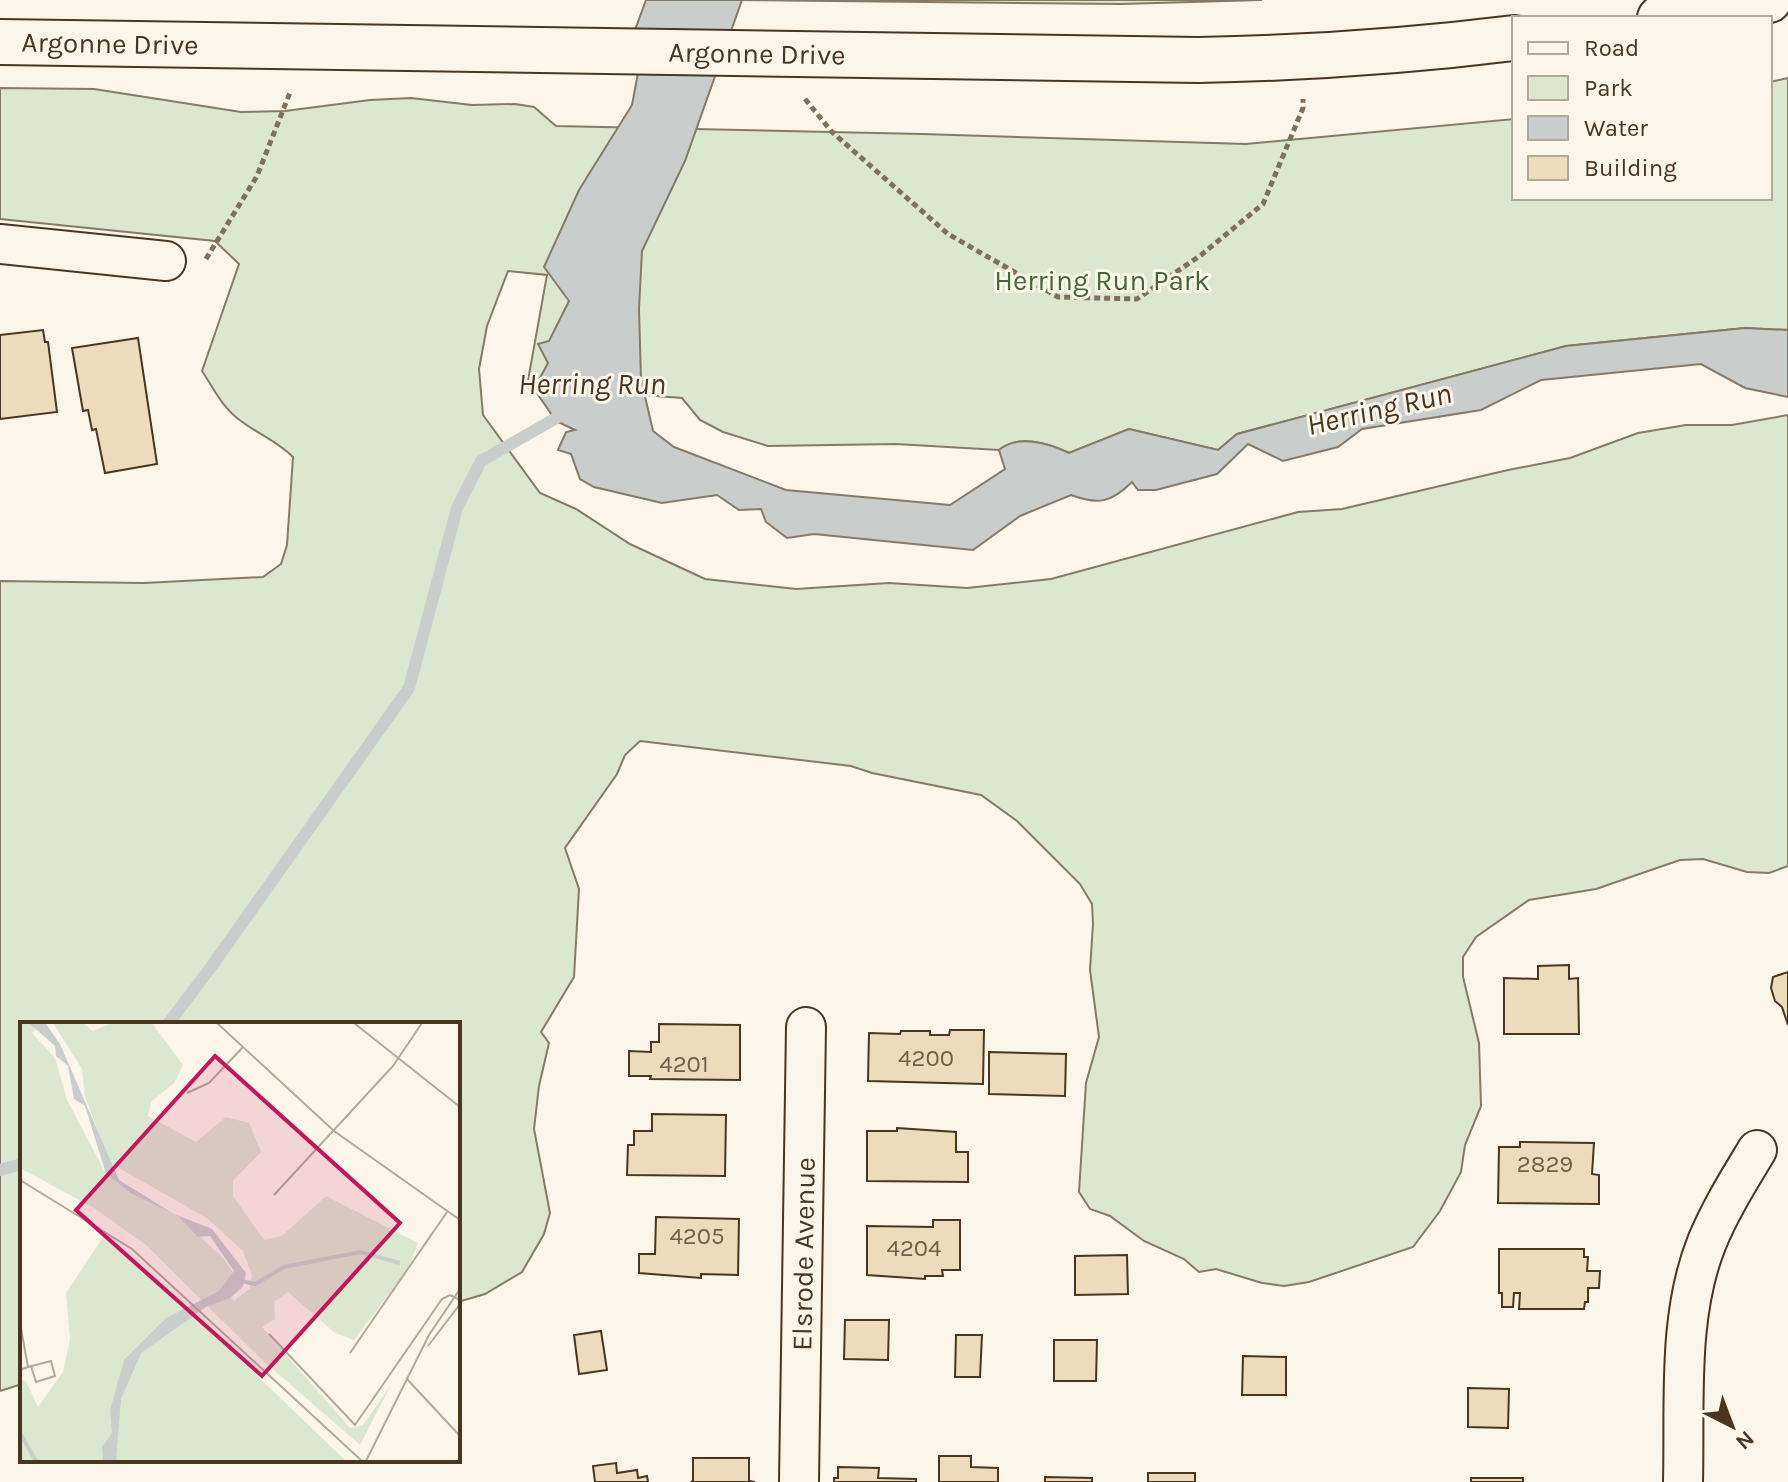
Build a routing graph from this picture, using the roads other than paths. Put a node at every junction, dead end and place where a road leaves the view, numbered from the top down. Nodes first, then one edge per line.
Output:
1 (1769, 0) edge
2 (1672, 16) edge
3 (1512, 38) edge
4 (0, 42) edge
5 (0, 244) edge
6 (166, 261) road end
7 (806, 1027) dead end
8 (1757, 1150) dead end
9 (799, 1482) edge
10 (1683, 1482) edge

1 - 2 main road
3 - 4 main road, Argonne Drive, bridge
5 - 6 street
7 - 9 street, Elsrode Avenue
8 - 10 street

